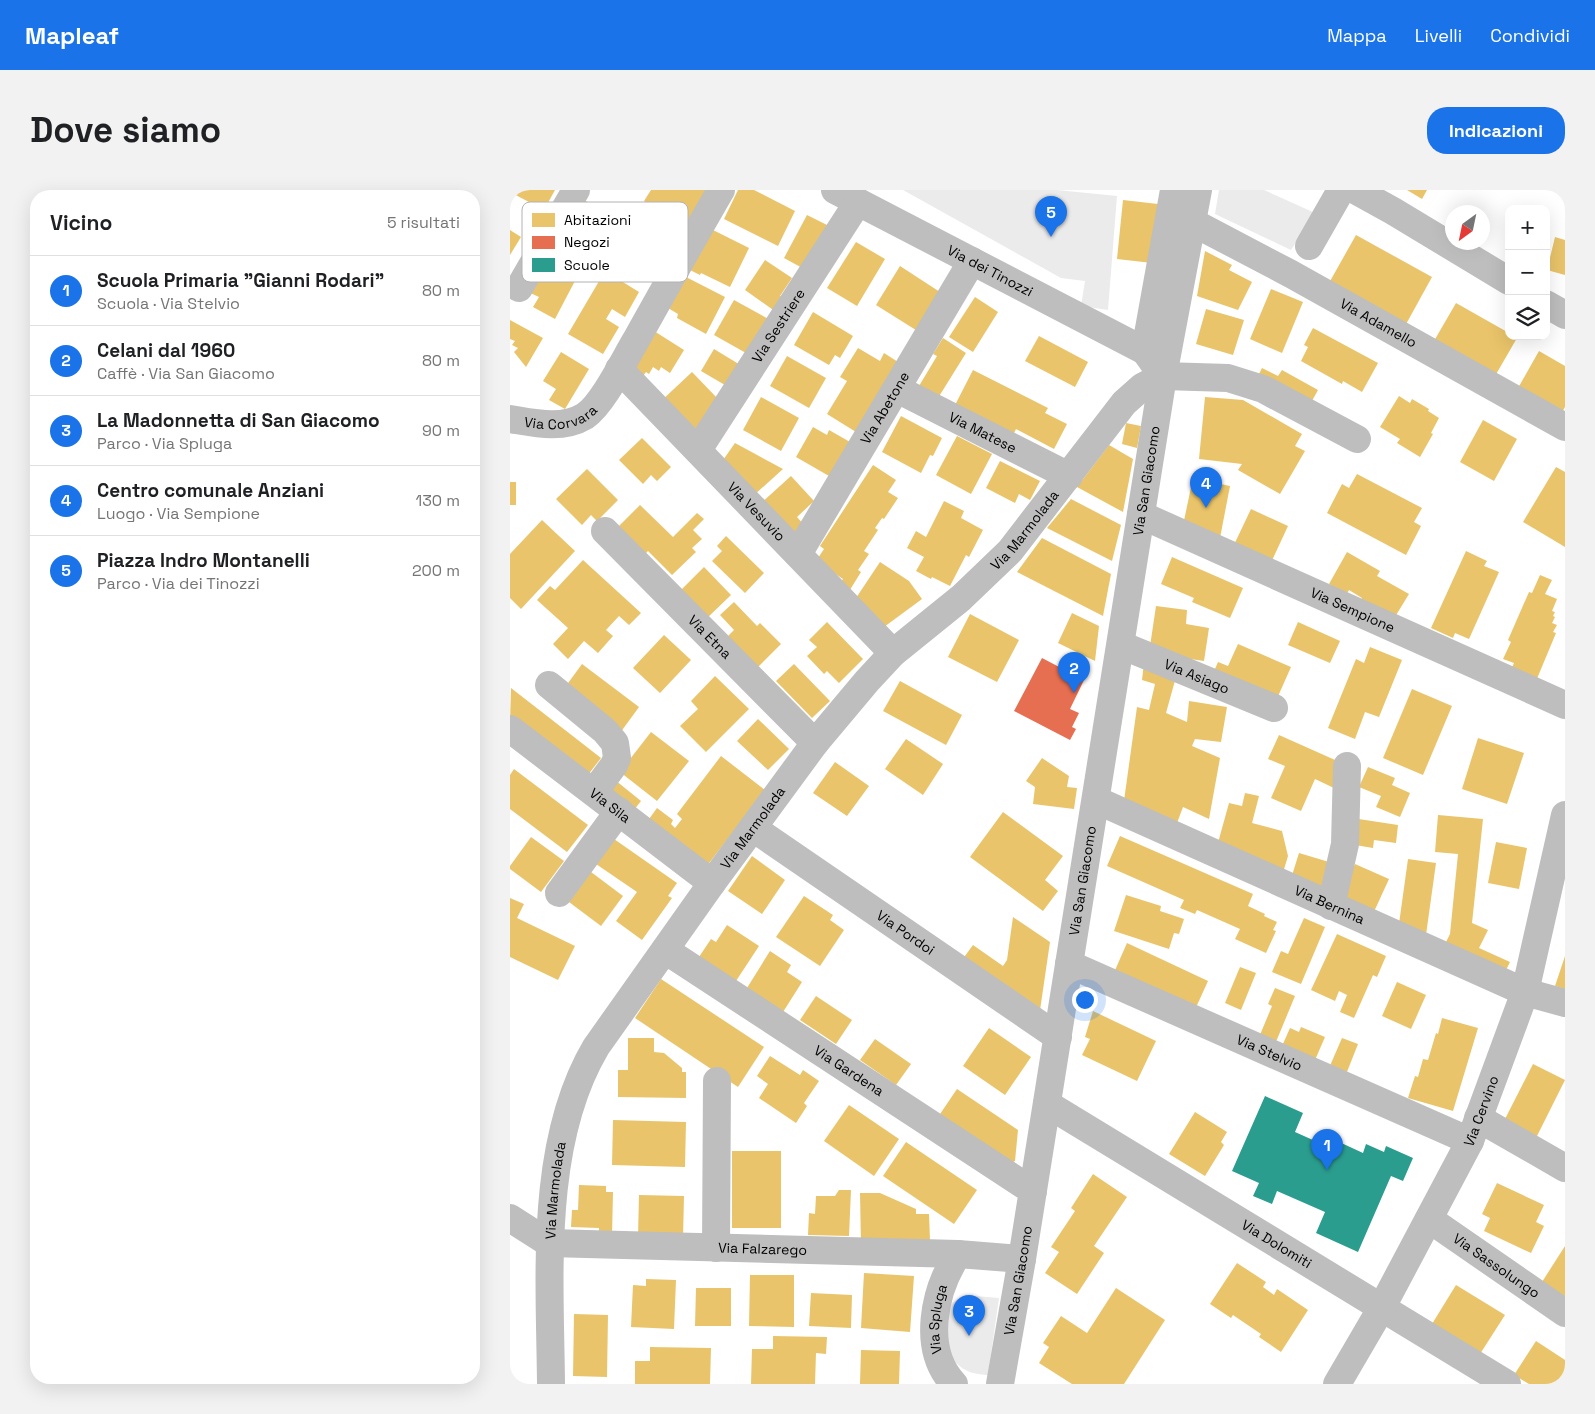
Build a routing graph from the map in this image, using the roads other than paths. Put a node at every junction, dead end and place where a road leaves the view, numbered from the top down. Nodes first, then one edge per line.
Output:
1 (576, 190) edge
2 (720, 190) edge
3 (1174, 190) edge
4 (1198, 190) edge
5 (1341, 190) edge
6 (1356, 190) edge
7 (846, 196) edge
8 (569, 202) edge
9 (1192, 222) junction
10 (1309, 246) dead end
11 (688, 247) edge
12 (972, 261) junction
13 (1505, 279) edge
14 (522, 282) edge
15 (668, 282) edge
16 (519, 288) dead end
17 (1550, 307) edge
18 (1565, 316) edge
19 (1145, 352) junction
20 (619, 370) junction
21 (1163, 376) junction
22 (897, 389) junction
23 (510, 419) edge
24 (1565, 427) edge
25 (1357, 439) dead end
26 (698, 450) junction
27 (1069, 476) junction
28 (1141, 515) junction
29 (606, 531) dead end
30 (798, 554) junction
31 (1120, 645) junction
32 (893, 654) junction
33 (549, 685) dead end
34 (1565, 705) edge
35 (1274, 708) dead end
36 (510, 728) edge
37 (814, 743) junction
38 (1347, 766) dead end
39 (594, 792) junction
40 (1096, 800) junction
41 (619, 811) junction
42 (1565, 815) edge
43 (753, 828) junction
44 (712, 883) junction
45 (559, 893) dead end
46 (1331, 906) junction
47 (666, 950) junction
48 (1069, 964) junction
49 (1525, 992) junction
50 (1565, 1003) edge
51 (1058, 1037) junction
52 (717, 1081) dead end
53 (1047, 1104) junction
54 (1474, 1130) junction
55 (1565, 1168) edge
56 (1033, 1191) junction
57 (510, 1218) edge
58 (1428, 1219) junction
59 (549, 1243) junction
60 (716, 1248) junction
61 (958, 1254) junction
62 (1022, 1259) junction
63 (1382, 1307) junction
64 (1565, 1313) edge
65 (552, 1384) edge
66 (954, 1384) edge
67 (1000, 1384) edge
68 (1337, 1384) edge
69 (1507, 1384) edge

1 - 8 street
2 - 11 street, Via Corvara
3 - 19 street
4 - 9 street, Via San Giacomo
5 - 10 street
6 - 13 street
7 - 12 street, Via dei Tinozzi
7 - 26 street, Via Sestriere
9 - 21 street, Via San Giacomo
9 - 24 street, Via Adamello
12 - 19 street, Via dei Tinozzi
12 - 22 street, Via Abetone
14 - 16 street
15 - 20 street, Via Corvara
17 - 18 street
19 - 21 street
20 - 23 street, Via Corvara
20 - 26 street, Via Vesuvio
21 - 25 street
21 - 27 street, Via Marmolada
21 - 28 street, Via San Giacomo
22 - 27 street, Via Matese
22 - 30 street, Via Abetone
26 - 30 street, Via Vesuvio
27 - 32 street, Via Marmolada
28 - 31 street, Via San Giacomo
28 - 34 street, Via Sempione
29 - 37 street, Via Etna
30 - 32 street, Via Vesuvio
31 - 35 street, Via Asiago
31 - 40 street, Via San Giacomo
32 - 37 street, Via Marmolada
33 - 39 street
36 - 39 street, Via Sila
37 - 43 street, Via Marmolada
38 - 46 street
39 - 41 street, Via Sila
40 - 46 street, Via Bernina
40 - 48 street, Via San Giacomo
41 - 44 street, Via Sila
41 - 45 street
42 - 49 street, Via Cervino
43 - 44 street, Via Marmolada
43 - 51 street, Via Pordoi
44 - 47 street, Via Marmolada
46 - 49 street, Via Bernina
47 - 56 street, Via Gardena
47 - 59 street, Via Marmolada
48 - 51 street, Via San Giacomo
48 - 54 street, Via Stelvio
49 - 50 street, Via Bernina
49 - 54 street, Via Cervino
51 - 53 street, Via San Giacomo
52 - 60 street
53 - 56 street, Via San Giacomo
53 - 63 street, Via Dolomiti
54 - 55 street, Via Stelvio
54 - 58 street, Via Cervino
56 - 62 street, Via San Giacomo
57 - 59 street
58 - 63 street, Via Cervino
58 - 64 street, Via Sassolungo
59 - 60 street, Via Falzarego
59 - 65 street, Via Marmolada
60 - 61 street, Via Falzarego
61 - 62 street, Via Falzarego
61 - 66 street, Via Spluga
62 - 67 street, Via San Giacomo
63 - 68 street, Via Cervino
63 - 69 street, Via Dolomiti

